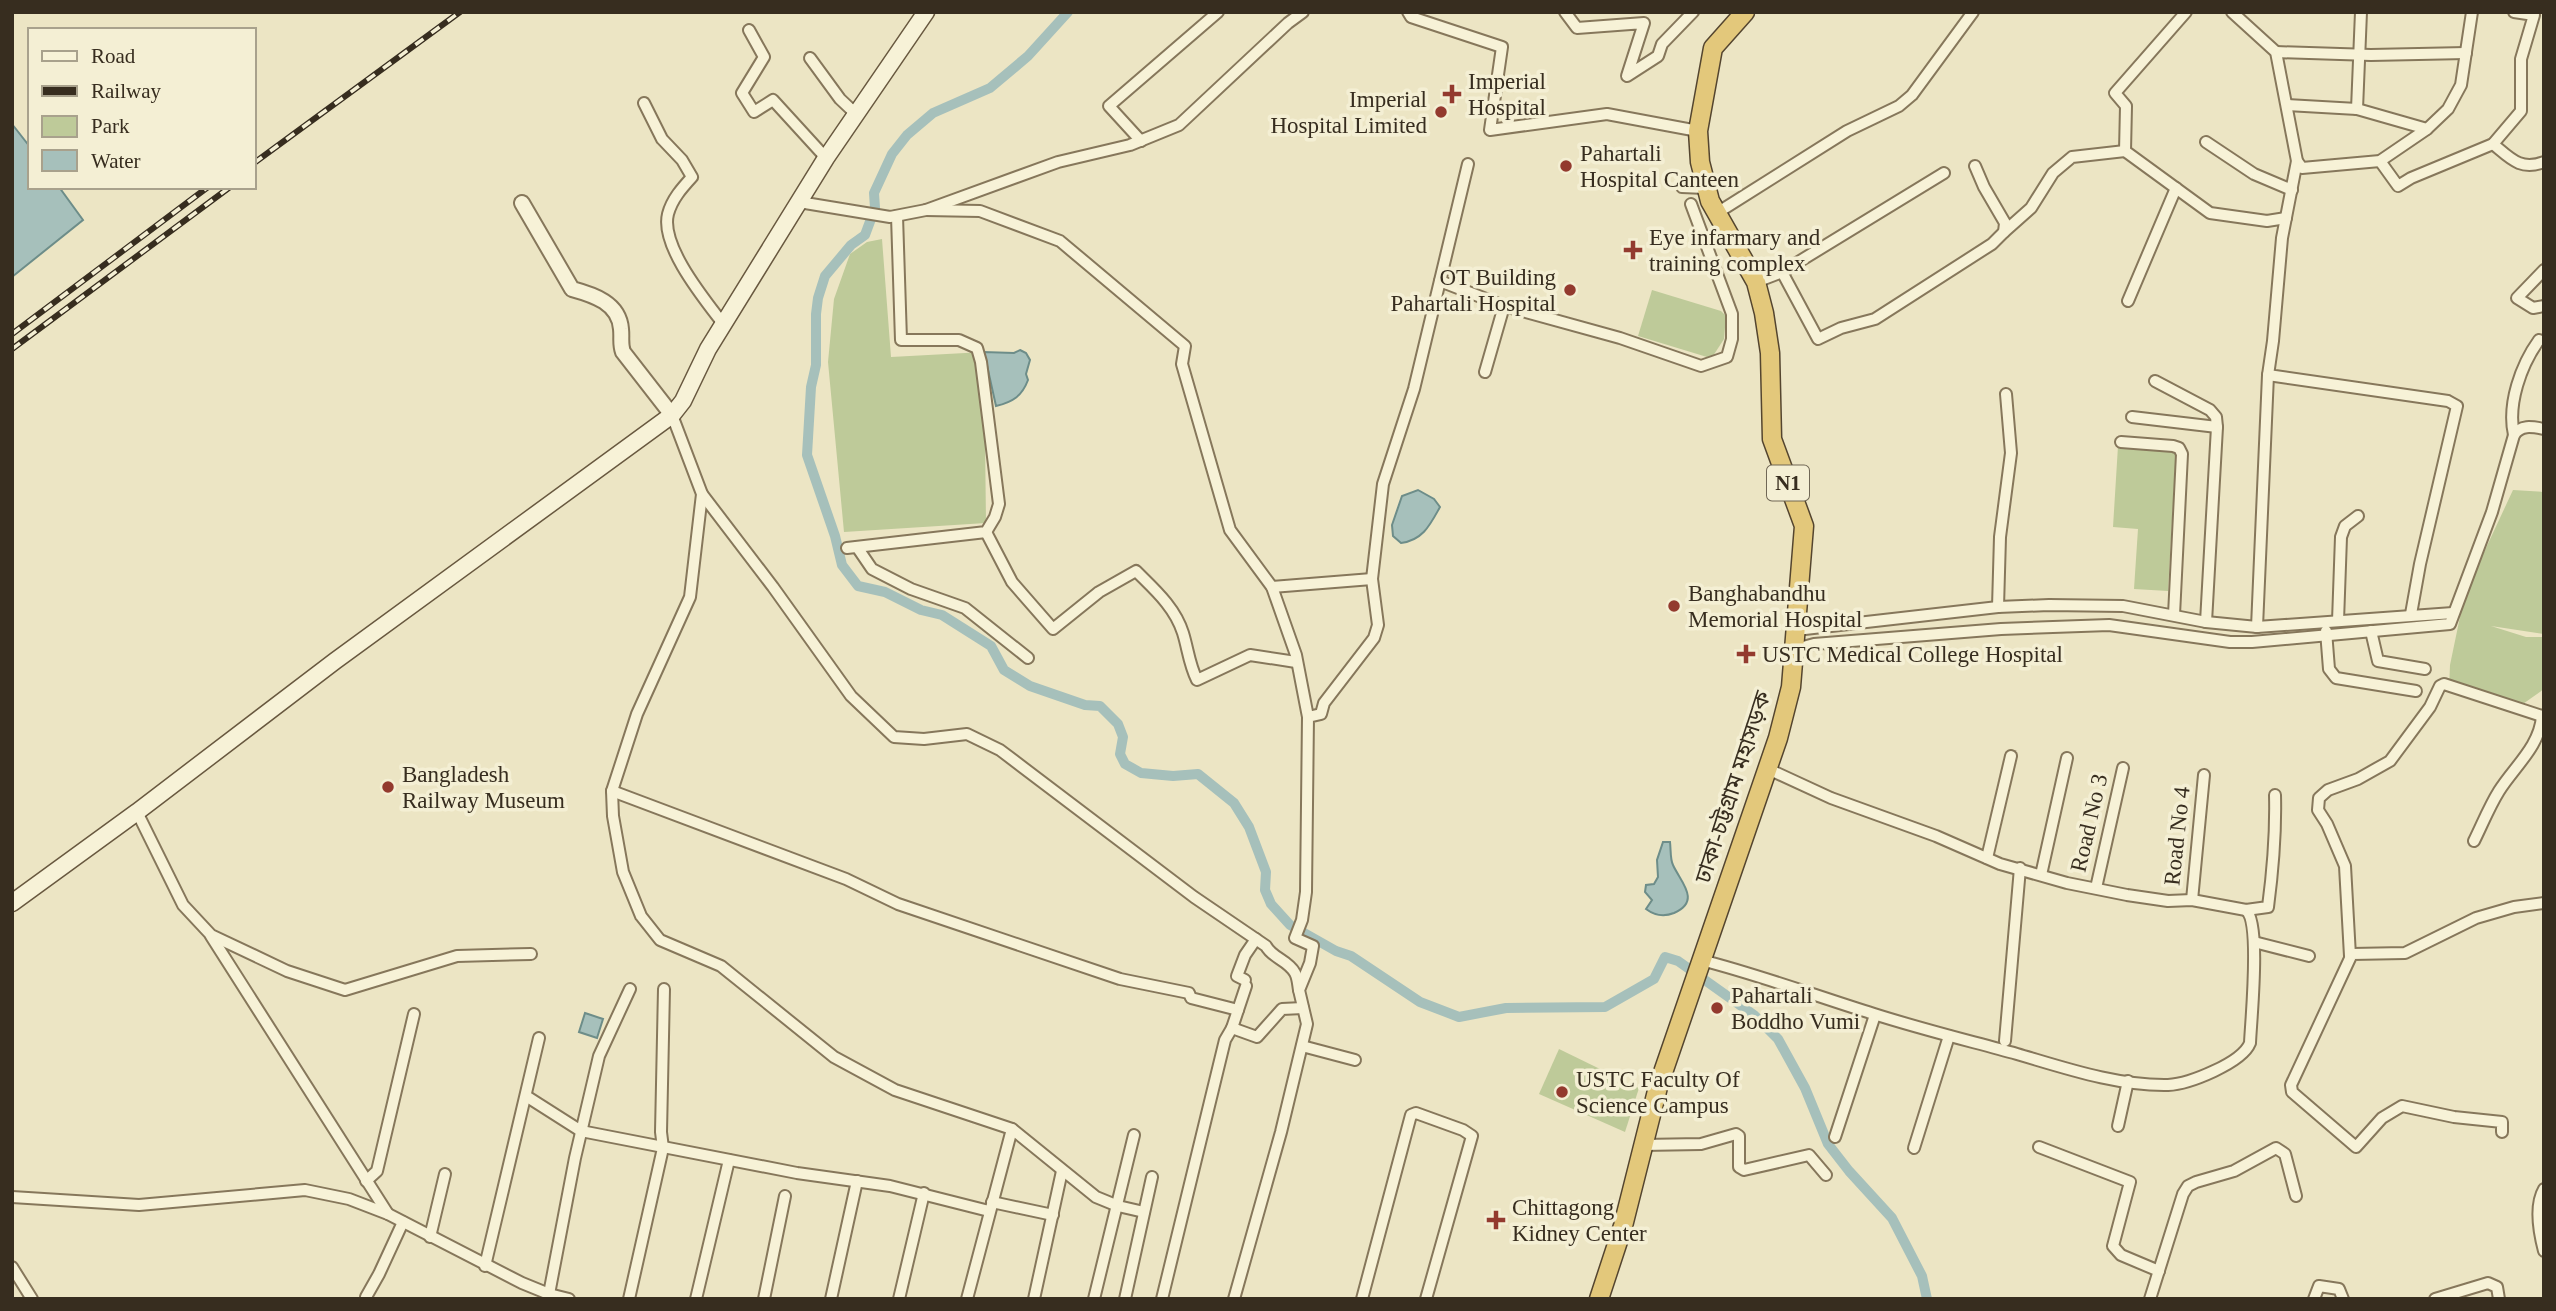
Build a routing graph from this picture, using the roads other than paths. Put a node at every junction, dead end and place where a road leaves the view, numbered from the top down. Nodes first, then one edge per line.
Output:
1 (926, 12) edge
2 (1218, 12) edge
3 (1303, 12) edge
4 (1408, 12) edge
5 (1565, 12) edge
6 (1693, 12) edge
7 (1745, 12) edge
8 (1973, 12) edge
9 (2186, 12) edge
10 (2232, 12) edge
11 (2361, 12) edge
12 (2472, 12) edge
13 (2514, 12) edge
14 (749, 30) dead end
15 (2276, 52) junction
16 (2466, 53) junction
17 (2360, 55) junction
18 (810, 58) dead end
19 (644, 103) dead end
20 (2287, 105) junction
21 (2357, 109) junction
22 (857, 115) junction
23 (2427, 128) junction
24 (1698, 131) junction
25 (1141, 141) junction
26 (2206, 142) dead end
27 (2493, 144) junction
28 (2125, 150) junction
29 (826, 158) junction
30 (2297, 161) junction
31 (2380, 161) junction
32 (1468, 163) dead end
33 (2544, 163) edge
34 (1975, 166) dead end
35 (1944, 173) dead end
36 (1682, 187) dead end
37 (1705, 188) junction
38 (2176, 188) junction
39 (2291, 190) junction
40 (799, 201) junction
41 (522, 203) dead end
42 (1691, 204) dead end
43 (926, 210) junction
44 (1717, 213) junction
45 (893, 216) junction
46 (2286, 218) junction
47 (2004, 232) junction
48 (2544, 270) edge
49 (1782, 272) junction
50 (1440, 281) junction
51 (1756, 282) junction
52 (2129, 302) dead end
53 (1504, 306) junction
54 (2544, 306) edge
55 (723, 325) junction
56 (2539, 340) dead end
57 (1485, 372) dead end
58 (2268, 375) junction
59 (2155, 381) dead end
60 (2006, 394) dead end
61 (672, 415) junction
62 (2132, 417) dead end
63 (2217, 427) junction
64 (2544, 429) edge
65 (2514, 435) junction
66 (2121, 442) dead end
67 (702, 494) junction
68 (2358, 516) dead end
69 (986, 532) junction
70 (1372, 579) junction
71 (1272, 587) junction
72 (1998, 607) junction
73 (2411, 614) junction
74 (2174, 615) junction
75 (2452, 619) junction
76 (2338, 621) junction
77 (2206, 622) junction
78 (2326, 622) junction
79 (2257, 627) junction
80 (1796, 630) junction
81 (2371, 631) junction
82 (2327, 635) junction
83 (1796, 649) junction
84 (1028, 658) dead end
85 (1296, 662) junction
86 (2425, 669) dead end
87 (2416, 691) dead end
88 (1308, 717) junction
89 (2011, 756) dead end
90 (2067, 758) dead end
91 (2123, 768) dead end
92 (1768, 769) junction
93 (2204, 775) dead end
94 (612, 790) junction
95 (2275, 795) dead end
96 (137, 811) junction
97 (2474, 841) dead end
98 (1987, 858) junction
99 (2020, 868) junction
100 (2041, 875) junction
101 (2096, 888) junction
102 (2192, 900) junction
103 (12, 903) edge
104 (2544, 903) edge
105 (2246, 910) junction
106 (211, 935) junction
107 (1256, 939) junction
108 (2254, 942) junction
109 (531, 954) dead end
110 (2309, 956) dead end
111 (2350, 956) junction
112 (1699, 968) junction
113 (630, 989) dead end
114 (664, 989) dead end
115 (1299, 990) junction
116 (1303, 1008) junction
117 (1238, 1010) junction
118 (414, 1014) dead end
119 (1875, 1015) junction
120 (1232, 1028) junction
121 (1949, 1036) junction
122 (540, 1038) dead end
123 (2005, 1041) dead end
124 (1302, 1046) junction
125 (1355, 1060) dead end
126 (2128, 1081) junction
127 (526, 1096) junction
128 (2118, 1126) dead end
129 (1012, 1129) junction
130 (581, 1131) junction
131 (2502, 1132) dead end
132 (1134, 1135) dead end
133 (1835, 1137) dead end
134 (1643, 1145) junction
135 (2039, 1147) dead end
136 (663, 1148) junction
137 (1914, 1148) dead end
138 (729, 1160) junction
139 (377, 1171) junction
140 (1062, 1171) junction
141 (445, 1174) dead end
142 (1826, 1175) dead end
143 (1152, 1177) dead end
144 (366, 1181) junction
145 (857, 1181) junction
146 (2544, 1189) edge
147 (924, 1193) junction
148 (374, 1194) junction
149 (785, 1196) dead end
150 (2297, 1196) dead end
151 (12, 1197) edge
152 (991, 1206) junction
153 (1118, 1206) junction
154 (372, 1208) junction
155 (1144, 1212) junction
156 (387, 1214) junction
157 (1053, 1215) junction
158 (403, 1222) junction
159 (429, 1237) junction
160 (2544, 1251) edge
161 (485, 1266) junction
162 (12, 1267) edge
163 (2159, 1271) junction
164 (549, 1294) junction
165 (366, 1297) dead end
166 (32, 1299) edge
167 (569, 1299) edge
168 (629, 1299) edge
169 (696, 1299) edge
170 (764, 1299) edge
171 (831, 1299) edge
172 (899, 1299) edge
173 (967, 1299) edge
174 (1034, 1299) edge
175 (1094, 1299) edge
176 (1125, 1299) edge
177 (1162, 1299) edge
178 (1234, 1299) edge
179 (1362, 1299) edge
180 (1426, 1299) edge
181 (1599, 1299) edge
182 (2150, 1299) edge
183 (2314, 1299) edge
184 (2343, 1299) edge
185 (2435, 1299) edge
186 (2499, 1299) edge

1 - 22 main road
2 - 25 street
3 - 25 street
4 - 24 street
5 - 6 street
7 - 24 highway, ঢাকা-চট্টগ্রাম মহাসড়ক / N1
8 - 44 street
9 - 28 street
10 - 15 street
11 - 17 street
12 - 16 street
13 - 27 street
14 - 29 street
15 - 17 street
15 - 20 street
16 - 17 street
16 - 23 street
17 - 21 street
18 - 22 street
19 - 55 street
20 - 21 street
20 - 30 street
21 - 23 street
22 - 29 main road
23 - 31 street
24 - 37 highway, ঢাকা-চট্টগ্রাম মহাসড়ক / N1
25 - 43 street
26 - 39 street
27 - 31 street
27 - 33 street
28 - 38 street
28 - 47 street
29 - 40 main road
30 - 31 street
30 - 39 street
32 - 50 street
34 - 47 street
35 - 49 street
36 - 37 street
37 - 44 highway, ঢাকা-চট্টগ্রাম মহাসড়ক / N1
38 - 46 street
38 - 52 street
39 - 46 street
40 - 45 street
40 - 55 main road
41 - 61 street
42 - 53 street
43 - 45 street
43 - 71 street
44 - 51 highway, ঢাকা-চট্টগ্রাম মহাসড়ক / N1
45 - 69 street
46 - 58 street
47 - 49 street
48 - 54 street
49 - 51 street
50 - 53 street
50 - 70 street
51 - 80 highway, ঢাকা-চট্টগ্রাম মহাসড়ক / N1
53 - 57 street
55 - 61 main road
56 - 65 street
58 - 73 street
58 - 79 street
59 - 63 street
60 - 72 street
61 - 67 street
61 - 96 main road
62 - 63 street
63 - 77 street
64 - 65 street
65 - 75 street
66 - 74 street
67 - 94 street
67 - 107 street
68 - 76 street
69 - 84 street
69 - 85 street
70 - 71 street
70 - 88 street
71 - 85 street
72 - 74 street
72 - 80 street
73 - 75 street
73 - 76 street
74 - 77 street
75 - 81 street
76 - 78 street
77 - 79 street
78 - 79 street
78 - 82 street
80 - 83 highway, ঢাকা-চট্টগ্রাম মহাসড়ক / N1
81 - 82 street
81 - 86 street
82 - 83 street
82 - 87 street
83 - 92 highway, ঢাকা-চট্টগ্রাম মহাসড়ক / N1
85 - 88 street
88 - 115 street
89 - 98 street
90 - 100 street
91 - 101 street, Road No 3
92 - 98 street
92 - 112 highway, ঢাকা-চট্টগ্রাম মহাসড়ক / N1
93 - 102 street, Road No 4
94 - 117 street
94 - 129 street
95 - 105 street
96 - 103 main road
96 - 106 street
97 - 111 street
98 - 99 street
99 - 100 street
99 - 123 street
100 - 101 street
101 - 102 street
102 - 105 street
104 - 111 street
105 - 108 street
106 - 109 street
106 - 144 street
107 - 115 street
107 - 117 street
108 - 110 street
108 - 126 street
111 - 131 street
112 - 119 street
112 - 134 highway, ঢাকা-চট্টগ্রাম মহাসড়ক / N1
113 - 130 street
114 - 136 street
115 - 116 street
116 - 120 street
116 - 124 street
117 - 120 street
118 - 139 street
119 - 121 street
119 - 133 street
120 - 177 street
121 - 126 street
121 - 137 street
122 - 127 street
124 - 125 street
124 - 178 street
126 - 128 street
127 - 130 street
127 - 161 street
129 - 140 street
129 - 152 street
130 - 136 street
130 - 164 street
132 - 153 street
134 - 142 street
134 - 181 highway, ঢাকা-চট্টগ্রাম মহাসড়ক / N1
135 - 163 street
136 - 138 street
136 - 168 street
138 - 145 street
138 - 169 street
139 - 144 street
139 - 148 street
140 - 153 street
140 - 157 street
141 - 159 street
143 - 155 street
144 - 148 street
145 - 147 street
145 - 171 street
146 - 160 street
147 - 152 street
147 - 172 street
148 - 154 street
148 - 156 street
149 - 170 street
150 - 163 street
151 - 154 street
152 - 157 street
152 - 173 street
153 - 155 street
153 - 175 street
154 - 156 street
155 - 176 street
156 - 158 street
157 - 174 street
158 - 159 street
158 - 165 street
159 - 161 street
161 - 164 street
162 - 166 street
163 - 182 street
164 - 167 street
179 - 180 street
183 - 184 street
185 - 186 street

